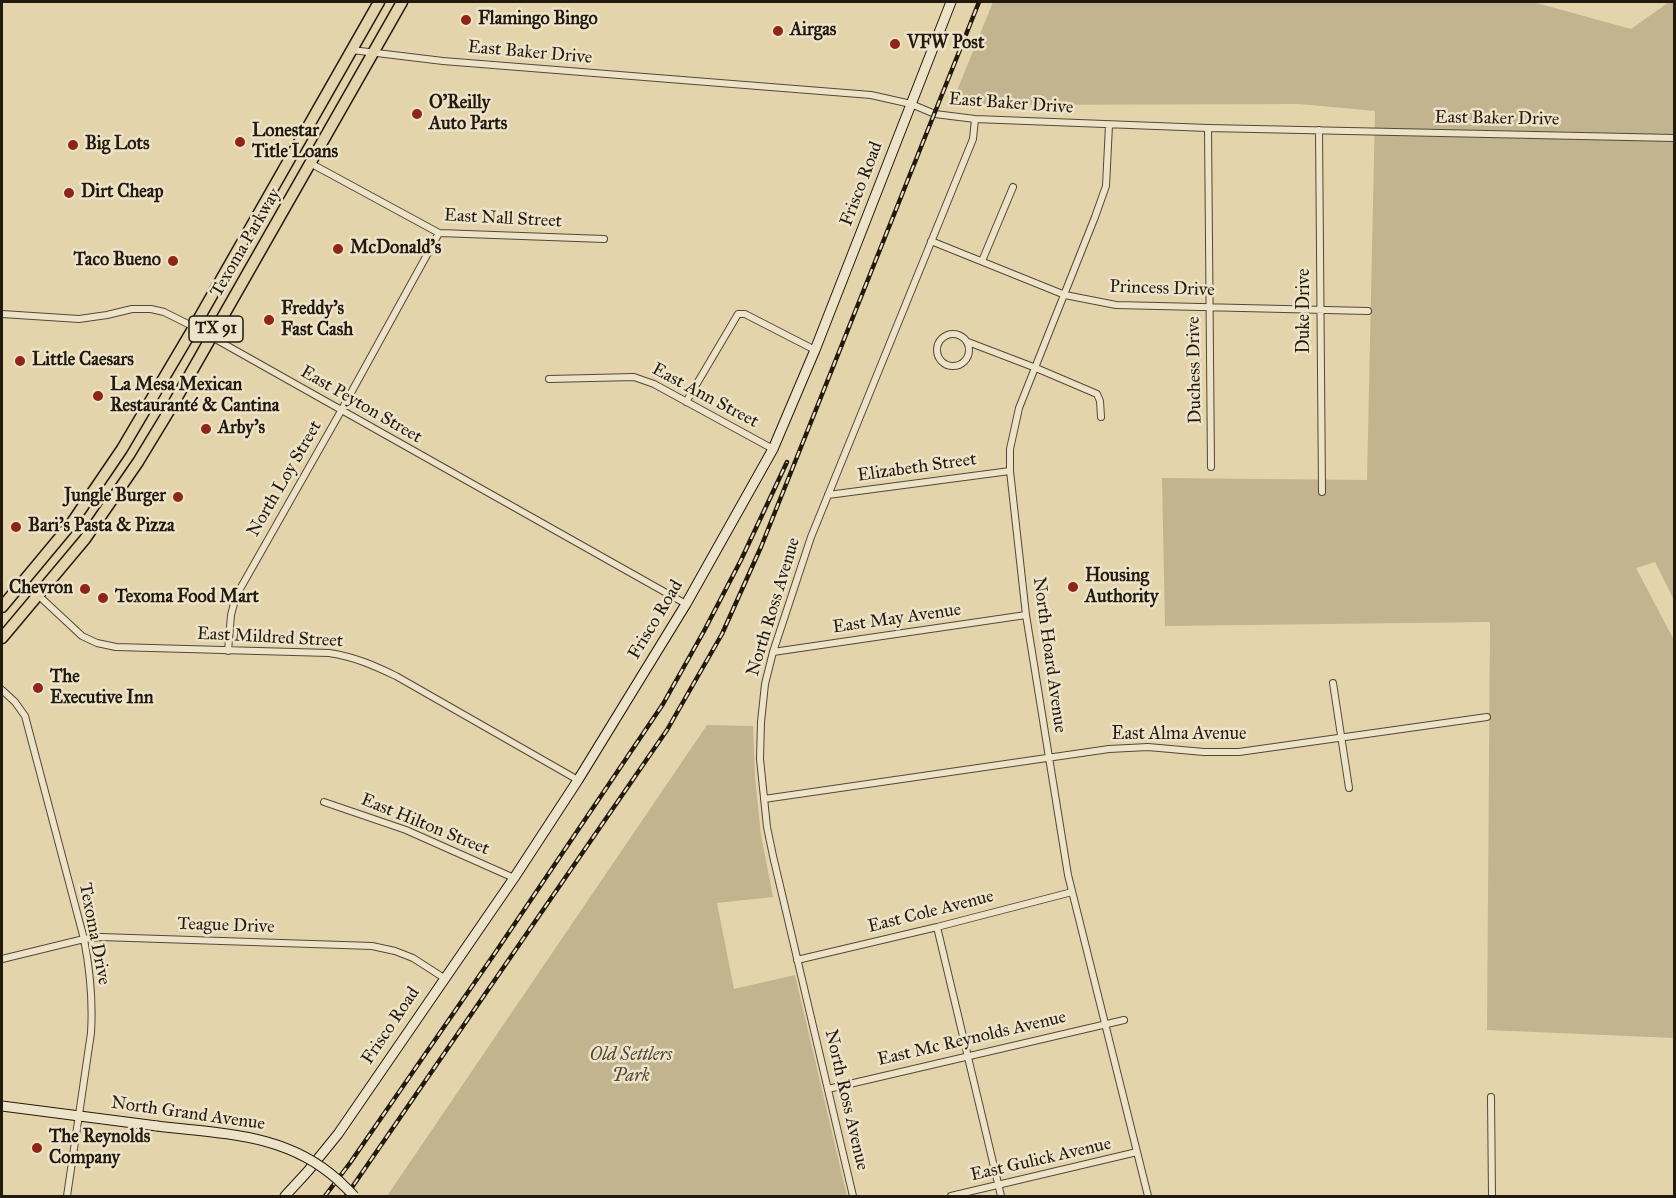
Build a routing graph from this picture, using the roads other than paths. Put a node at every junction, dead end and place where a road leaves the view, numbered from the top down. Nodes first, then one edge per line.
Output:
1 (379, 2) edge
2 (402, 2) edge
3 (951, 2) edge
4 (351, 50) junction
5 (373, 53) junction
6 (911, 104) junction
7 (975, 119) junction
8 (1108, 125) junction
9 (1208, 128) junction
10 (1319, 130) junction
11 (1674, 138) edge
12 (310, 163) junction
13 (1013, 187) dead end
14 (439, 233) junction
15 (604, 239) dead end
16 (931, 241) junction
17 (982, 261) junction
18 (1065, 295) junction
19 (1210, 306) junction
20 (1320, 309) junction
21 (1368, 311) dead end
22 (2, 314) edge
23 (194, 327) junction
24 (211, 337) junction
25 (968, 342) junction
26 (815, 350) junction
27 (1036, 368) junction
28 (549, 379) dead end
29 (686, 402) junction
30 (341, 411) junction
31 (1101, 417) dead end
32 (773, 449) junction
33 (1211, 467) dead end
34 (1010, 471) junction
35 (1322, 492) dead end
36 (828, 495) junction
37 (24, 582) junction
38 (38, 596) junction
39 (686, 604) junction
40 (2, 607) edge
41 (1026, 615) junction
42 (2, 638) edge
43 (228, 651) junction
44 (772, 652) junction
45 (1333, 683) dead end
46 (2, 690) edge
47 (1487, 717) dead end
48 (1341, 738) junction
49 (1049, 758) junction
50 (578, 780) junction
51 (1349, 788) dead end
52 (764, 800) junction
53 (324, 802) dead end
54 (513, 878) junction
55 (1072, 892) junction
56 (937, 927) junction
57 (84, 939) junction
58 (2, 959) edge
59 (797, 960) junction
60 (444, 978) junction
61 (1124, 1020) dead end
62 (1106, 1024) junction
63 (967, 1056) junction
64 (828, 1089) junction
65 (1491, 1097) dead end
66 (2, 1106) edge
67 (80, 1116) junction
68 (1137, 1152) junction
69 (998, 1185) junction
70 (67, 1197) edge
71 (285, 1197) edge
72 (354, 1197) edge
73 (853, 1197) edge
74 (951, 1197) edge
75 (1001, 1197) edge
76 (1148, 1197) edge
77 (1492, 1197) edge

1 - 4 main road, Texoma Parkway / TX 91
2 - 5 main road, Texoma Parkway / TX 91
3 - 6 street, Frisco Road
4 - 5 street, East Baker Drive
4 - 23 main road, Texoma Parkway / TX 91
5 - 6 street, East Baker Drive
5 - 12 main road, Texoma Parkway / TX 91
6 - 7 street, East Baker Drive
6 - 26 street, Frisco Road
7 - 8 street, East Baker Drive
7 - 16 street, North Ross Avenue
8 - 9 street, East Baker Drive
8 - 18 street, North Hoard Avenue
9 - 10 street, East Baker Drive
9 - 19 street, Duchess Drive
10 - 11 street, East Baker Drive
10 - 20 street, Duke Drive
12 - 14 street, East Nall Street
12 - 24 main road, Texoma Parkway / TX 91
13 - 17 street
14 - 15 street, East Nall Street
14 - 30 street, North Loy Street
16 - 17 street, Princess Drive
16 - 36 street, North Ross Avenue
17 - 18 street, Princess Drive
18 - 19 street, Princess Drive
18 - 27 street, North Hoard Avenue
19 - 20 street, Princess Drive
19 - 33 street, Duchess Drive
20 - 21 street, Princess Drive
20 - 35 street, Duke Drive
22 - 23 street, East Peyton Street
23 - 24 street, East Peyton Street
23 - 37 main road, Texoma Parkway / TX 91
24 - 30 street, East Peyton Street
24 - 38 main road, Texoma Parkway / TX 91
25 - 25 street
25 - 27 street
26 - 29 street
26 - 32 street, Frisco Road
27 - 31 street
27 - 34 street, North Hoard Avenue
28 - 29 street, East Ann Street
29 - 32 street, East Ann Street
30 - 39 street, East Peyton Street
30 - 43 street, North Loy Street
32 - 39 street, Frisco Road
34 - 36 street, Elizabeth Street
34 - 41 street, North Hoard Avenue
36 - 44 street, North Ross Avenue
37 - 38 street, East Mildred Street
37 - 40 main road, Texoma Parkway / TX 91
38 - 42 main road, Texoma Parkway / TX 91
38 - 43 street, East Mildred Street
39 - 50 street, Frisco Road
41 - 44 street, East May Avenue
41 - 49 street, North Hoard Avenue
43 - 50 street, East Mildred Street
44 - 52 street, North Ross Avenue
45 - 48 street
46 - 57 street, Texoma Drive
47 - 48 street, East Alma Avenue
48 - 49 street, East Alma Avenue
48 - 51 street
49 - 52 street, East Alma Avenue
49 - 55 street, North Hoard Avenue
50 - 54 street, Frisco Road
52 - 59 street, North Ross Avenue
53 - 54 street, East Hilton Street
54 - 60 street, Frisco Road
55 - 56 street, East Cole Avenue
55 - 62 street, North Hoard Avenue
56 - 59 street, East Cole Avenue
56 - 63 street
57 - 58 street, Teague Drive
57 - 60 street, Teague Drive
57 - 67 street, Texoma Drive
59 - 64 street, North Ross Avenue
60 - 71 street, Frisco Road
61 - 62 street, East Mc Reynolds Avenue
62 - 63 street, East Mc Reynolds Avenue
62 - 68 street, North Hoard Avenue
63 - 64 street, East Mc Reynolds Avenue
63 - 69 street
64 - 73 street, North Ross Avenue
65 - 77 street
66 - 67 street, North Grand Avenue
67 - 70 street, Texoma Drive
67 - 72 street, North Grand Avenue, bridge
68 - 69 street, East Gulick Avenue
68 - 76 street, North Hoard Avenue
69 - 74 street, East Gulick Avenue
69 - 75 street

